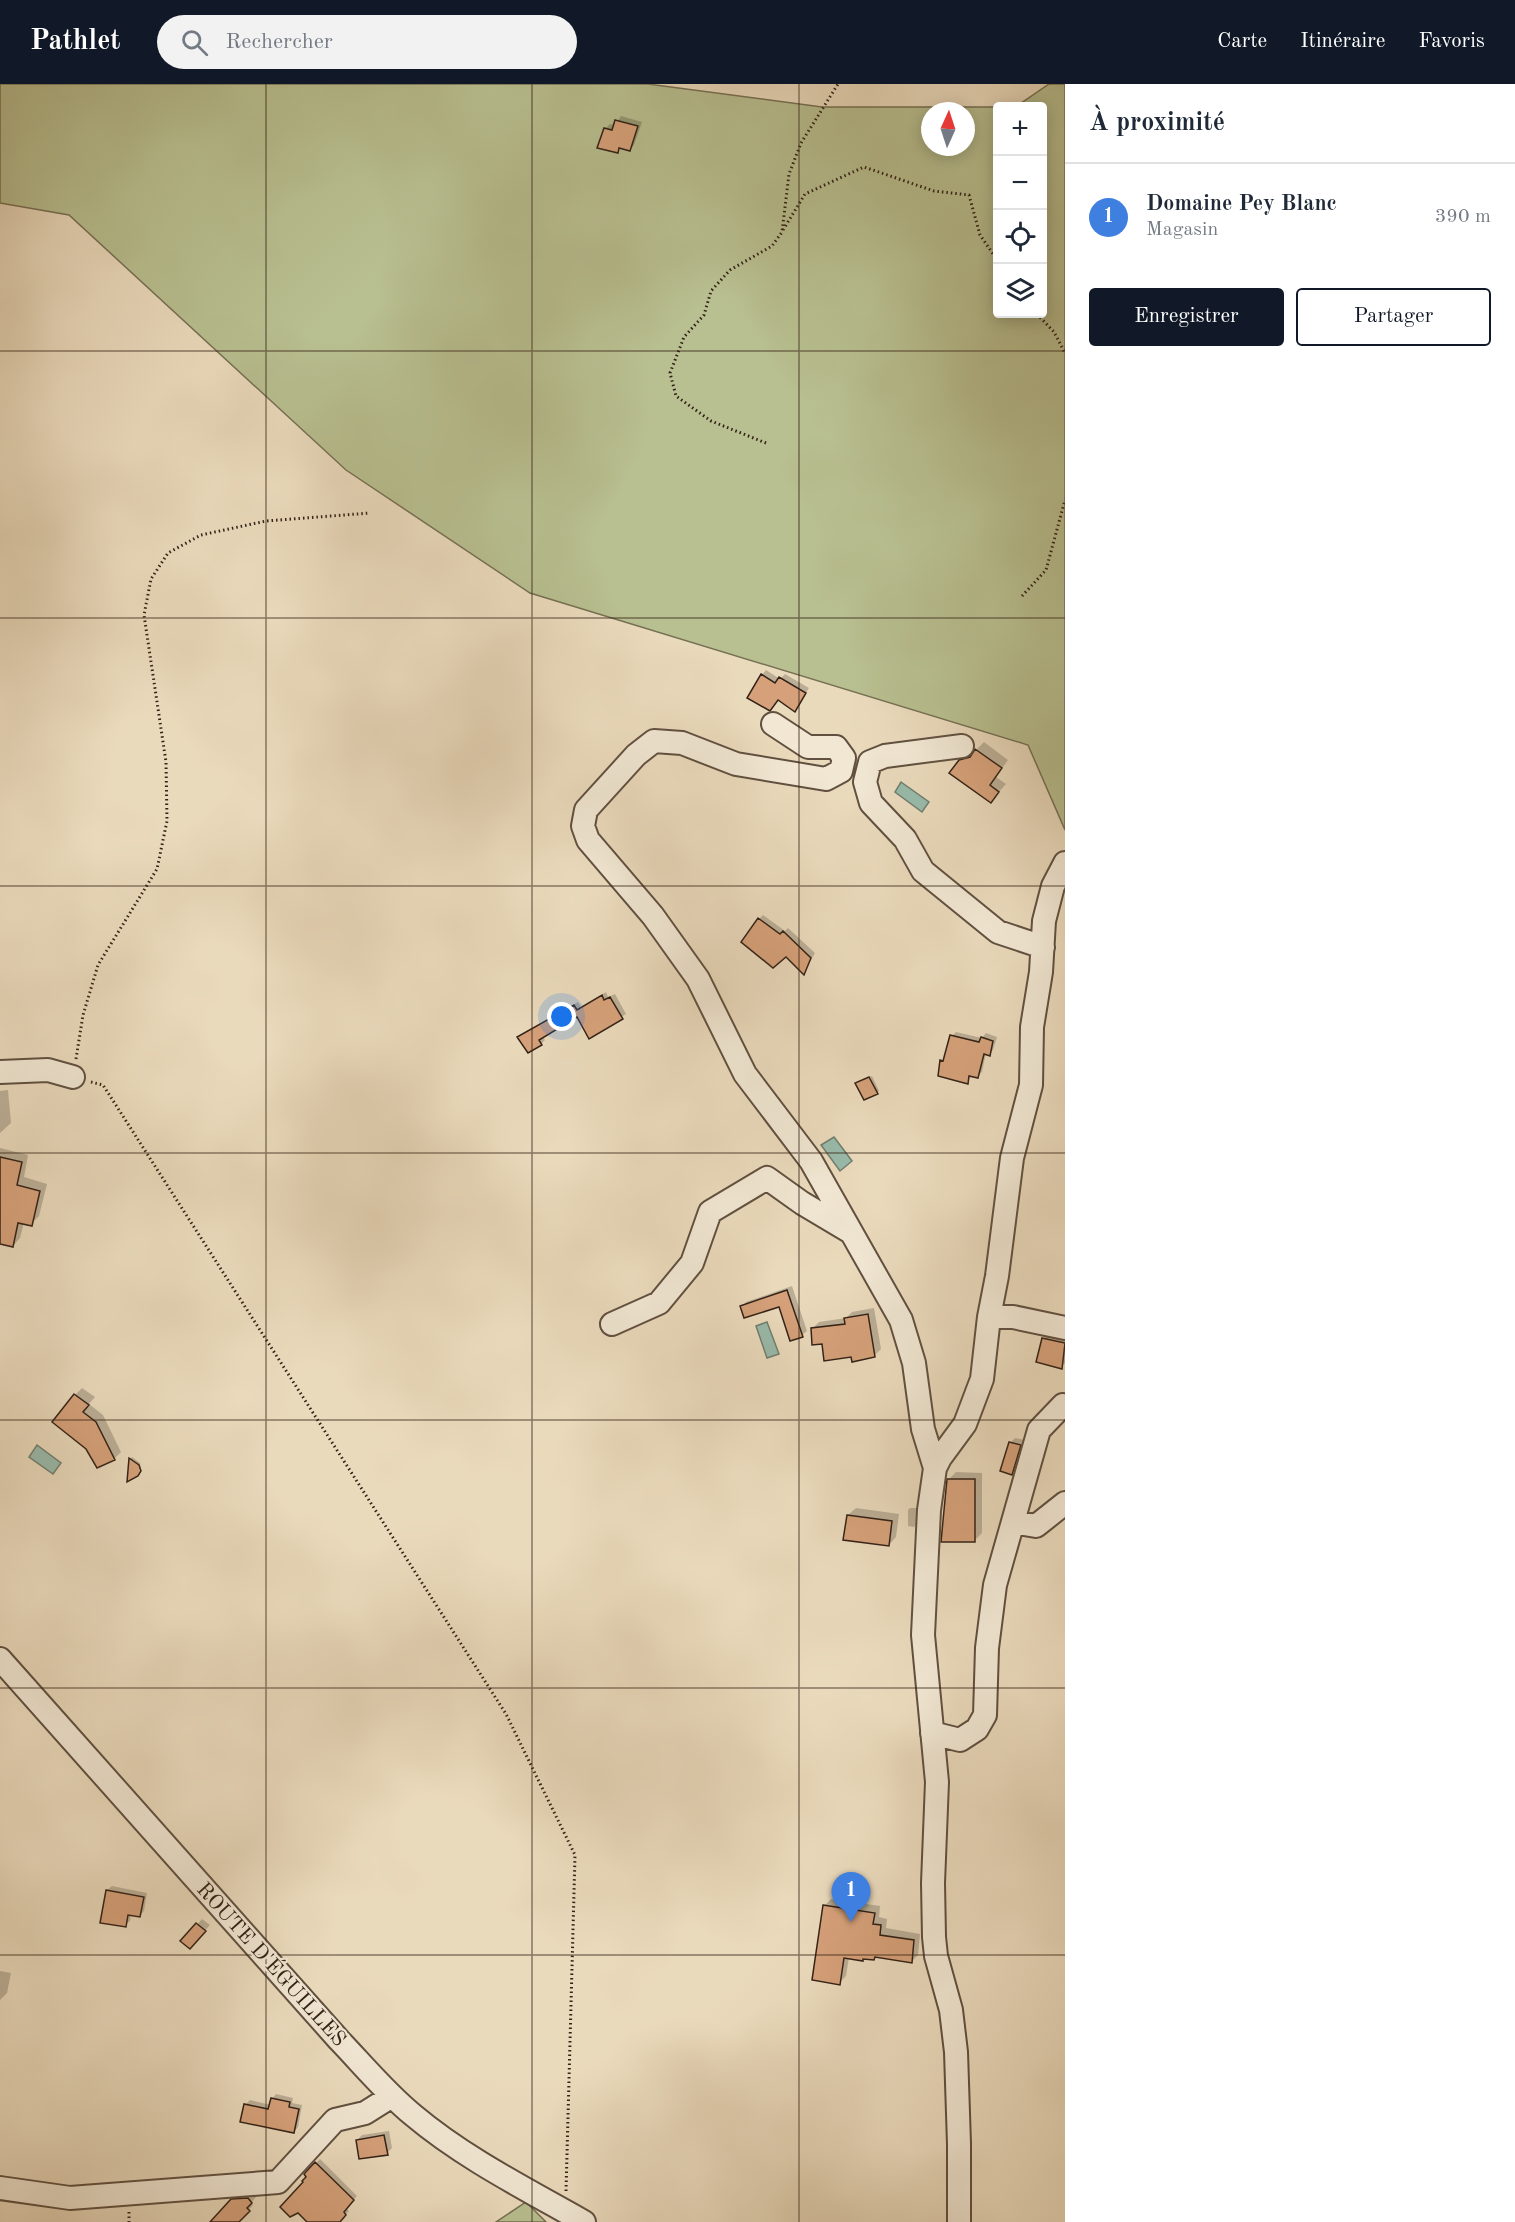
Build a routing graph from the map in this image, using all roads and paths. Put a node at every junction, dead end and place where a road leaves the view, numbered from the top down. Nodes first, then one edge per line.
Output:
1 (838, 84) edge
2 (782, 232) junction
3 (993, 254) edge
4 (1041, 318) edge
5 (1065, 353) edge
6 (766, 443) dead end
7 (1065, 500) edge
8 (370, 513) dead end
9 (1022, 596) dead end
10 (773, 724) dead end
11 (962, 746) dead end
12 (1065, 863) edge
13 (1043, 947) junction
14 (0, 1072) edge
15 (74, 1077) junction
16 (850, 1231) junction
17 (989, 1317) junction
18 (612, 1324) dead end
19 (1065, 1328) edge
20 (1063, 1406) dead end
21 (935, 1468) junction
22 (1065, 1503) edge
23 (1013, 1522) junction
24 (0, 1659) edge
25 (932, 1733) junction
26 (392, 2096) junction
27 (0, 2188) edge
28 (575, 2217) edge
29 (959, 2222) edge

1 - 2 path
2 - 3 path
2 - 6 path
4 - 5 path
7 - 9 path
8 - 15 path
10 - 16 street
11 - 13 street
12 - 13 street
13 - 17 street
14 - 15 street
15 - 28 path
16 - 18 street
16 - 21 street
17 - 19 street
17 - 21 street
20 - 23 street
21 - 25 street
22 - 23 street
23 - 25 street
24 - 26 street, ROUTE D'ÉGUILLES
25 - 29 street
26 - 27 street
26 - 28 street, ROUTE D'ÉGUILLES

